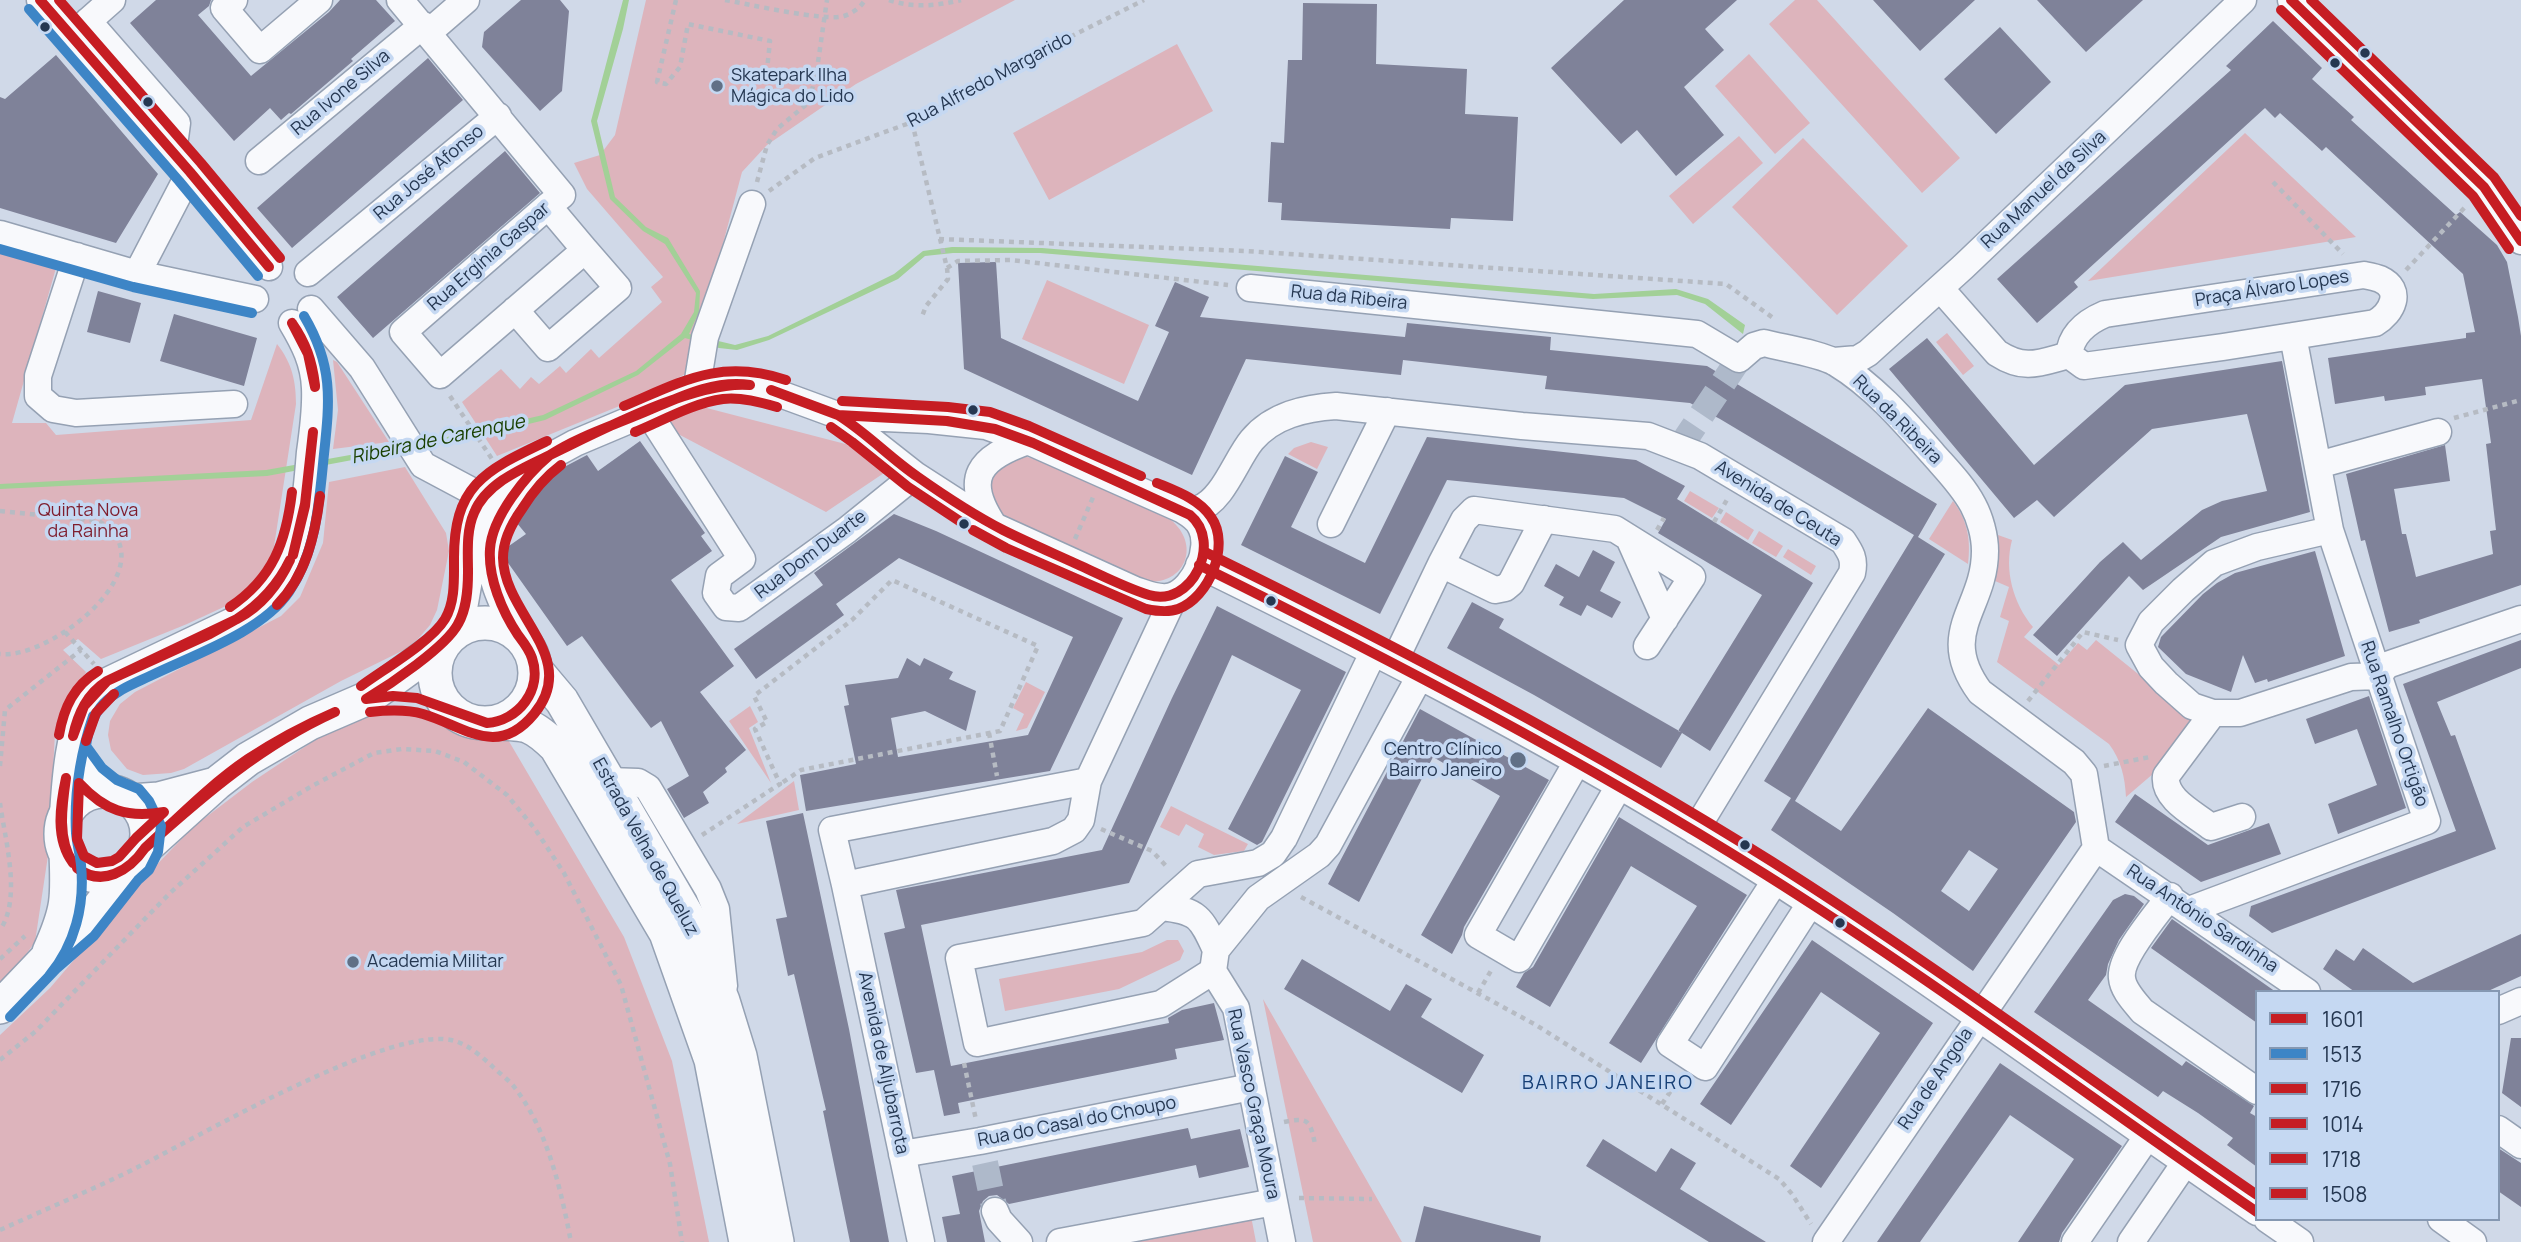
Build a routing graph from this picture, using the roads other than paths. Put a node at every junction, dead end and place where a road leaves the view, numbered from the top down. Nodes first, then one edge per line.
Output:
1 (40, 0) edge
2 (112, 0) edge
3 (234, 0) edge
4 (319, 0) edge
5 (400, 0) edge
6 (466, 0) edge
7 (2291, 0) edge
8 (2233, 3) edge
9 (80, 29) junction
10 (426, 29) junction
11 (498, 116) junction
12 (259, 161) dead end
13 (182, 162) junction
14 (751, 204) road end
15 (548, 206) junction
16 (2520, 229) edge
17 (0, 234) edge
18 (585, 250) junction
19 (77, 256) junction
20 (269, 267) junction
21 (308, 273) junction
22 (137, 274) junction
23 (1250, 288) road end
24 (1940, 288) junction
25 (255, 299) junction
26 (515, 310) junction
27 (302, 316) junction
28 (2293, 336) junction
29 (2069, 355) junction
30 (1834, 361) junction
31 (696, 392) junction
32 (234, 404) dead end
33 (1387, 411) junction
34 (648, 412) junction
35 (840, 416) junction
36 (2438, 432) road end
37 (1028, 441) junction
38 (548, 456) junction
39 (2318, 465) junction
40 (915, 475) junction
41 (483, 498) junction
42 (1181, 509) junction
43 (1544, 519) junction
44 (1331, 524) dead end
45 (994, 526) junction
46 (2330, 530) junction
47 (1629, 538) junction
48 (1441, 564) junction
49 (1199, 565) junction
50 (1175, 595) junction
51 (1665, 619) junction
52 (2521, 619) edge
53 (518, 636) junction
54 (451, 637) junction
55 (1647, 646) dead end
56 (1384, 657) junction
57 (535, 669) junction
58 (1420, 676) junction
59 (2378, 676) junction
60 (368, 698) junction
61 (448, 707) junction
62 (2213, 713) junction
63 (493, 723) junction
64 (71, 750) junction
65 (1577, 762) junction
66 (609, 781) junction
67 (1088, 781) junction
68 (217, 783) junction
69 (1619, 786) junction
70 (121, 797) junction
71 (2242, 817) dead end
72 (1695, 831) junction
73 (1284, 838) junction
74 (64, 844) junction
75 (2096, 848) junction
76 (137, 859) junction
77 (1310, 861) junction
78 (1775, 881) junction
79 (845, 885) junction
80 (2180, 903) junction
81 (1810, 904) junction
82 (1161, 906) junction
83 (46, 960) junction
84 (1214, 961) junction
85 (2304, 990) edge
86 (2521, 1001) edge
87 (0, 1007) edge
88 (2500, 1010) edge
89 (726, 1012) junction
90 (1978, 1017) junction
91 (1251, 1087) junction
92 (2255, 1090) edge
93 (2500, 1130) edge
94 (2147, 1137) junction
95 (2521, 1145) edge
96 (902, 1154) junction
97 (2185, 1163) junction
98 (1286, 1200) junction
99 (995, 1211) tunnel mouth
100 (2255, 1211) edge
101 (2270, 1221) edge
102 (2444, 1221) edge
103 (1828, 1239) edge
104 (746, 1242) edge
105 (777, 1242) edge
106 (921, 1242) edge
107 (1019, 1242) edge
108 (1060, 1242) edge
109 (1282, 1242) edge
110 (2074, 1242) edge
111 (2131, 1242) edge
112 (2300, 1242) edge
113 (2473, 1242) edge

1 - 9 street
2 - 9 street
3 - 4 street
5 - 10 street, Rua José Afonso
6 - 10 street, Rua Ivone Silva
7 - 16 street
8 - 24 street, Rua Manuel da Silva
9 - 13 street
10 - 11 street, Rua José Afonso
10 - 12 street, Rua Ivone Silva
11 - 15 street, Rua Ergínia Gaspar
11 - 21 street, Rua José Afonso
13 - 20 street
13 - 22 street
14 - 31 street
15 - 18 street
15 - 26 street, Rua Ergínia Gaspar
17 - 19 street
18 - 26 street
18 - 26 street
19 - 22 street
19 - 32 street
20 - 21 street
20 - 25 street
21 - 27 street
22 - 25 street
23 - 30 street, Rua da Ribeira
24 - 29 street
24 - 30 street, Rua Manuel da Silva
25 - 27 street
27 - 41 street
27 - 64 street
28 - 29 street
28 - 29 street, Praça Álvaro Lopes
28 - 39 street, Rua Ramalho Ortigão
30 - 75 street, Rua da Ribeira
31 - 34 street
31 - 35 street
33 - 42 street, Avenida de Ceuta
33 - 44 street
33 - 72 street, Avenida de Ceuta
34 - 38 street
34 - 40 street, Rua Dom Duarte
35 - 37 street
35 - 40 street
36 - 39 street
37 - 42 street
37 - 45 street
38 - 41 street
38 - 53 street
39 - 46 street, Rua Ramalho Ortigão
40 - 45 street
41 - 54 street
42 - 49 street
43 - 47 street
43 - 48 street
43 - 48 street
45 - 50 street
46 - 59 street, Rua Ramalho Ortigão
46 - 62 street
47 - 51 street
47 - 51 street
48 - 56 street
49 - 50 street
49 - 56 street
50 - 67 street
51 - 55 street
52 - 59 street
53 - 54 main road
53 - 57 main road
54 - 60 main road
54 - 61 main road
56 - 58 street
56 - 73 street
57 - 63 main road
57 - 66 main road, Estrada Velha de Queluz
58 - 65 street
58 - 77 street
59 - 62 street
59 - 80 street, Rua Ramalho Ortigão
60 - 61 main road
60 - 68 main road
61 - 63 main road
62 - 71 street
63 - 104 main road, Estrada Velha de Queluz
64 - 70 street
64 - 74 street
65 - 69 street
65 - 69 street
66 - 89 main road, Estrada Velha de Queluz
66 - 89 street
67 - 79 street
67 - 79 street, Avenida de Aljubarrota
68 - 70 main road
68 - 76 main road
69 - 72 street
70 - 74 main road
70 - 76 main road
72 - 78 street
73 - 77 street
73 - 82 street
74 - 76 main road
74 - 83 main road
75 - 80 street, Rua António Sardinha
75 - 90 street, Rua de Angola
76 - 83 main road
77 - 84 street
78 - 81 street
78 - 81 street
79 - 96 street, Avenida de Aljubarrota
80 - 85 street, Rua António Sardinha
80 - 92 street
81 - 90 street
82 - 84 street, Rua Vasco Graça Moura
82 - 84 street
83 - 87 main road
84 - 91 street, Rua Vasco Graça Moura
86 - 88 street
89 - 105 main road, Estrada Velha de Queluz
90 - 94 street
90 - 103 street, Rua de Angola
91 - 96 street, Rua do Casal do Choupo
91 - 98 street, Rua Vasco Graça Moura
93 - 95 street
94 - 97 street
94 - 110 street
96 - 106 street, Avenida de Aljubarrota
97 - 100 street
97 - 111 street
98 - 108 street
98 - 109 street, Rua Vasco Graça Moura
99 - 107 street
101 - 112 street
102 - 113 street

